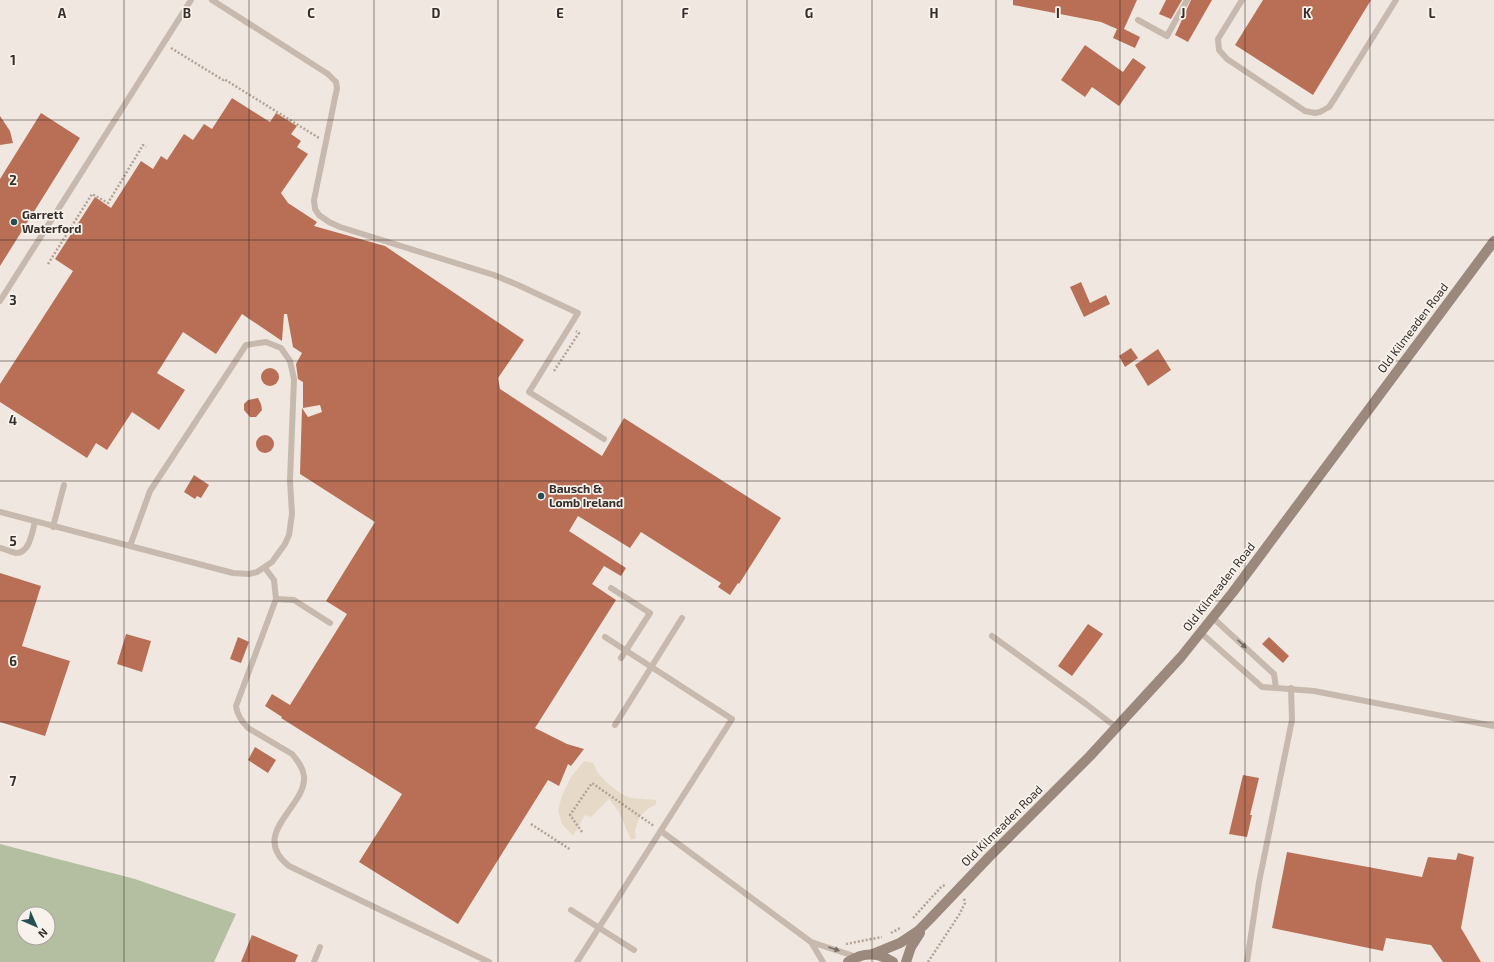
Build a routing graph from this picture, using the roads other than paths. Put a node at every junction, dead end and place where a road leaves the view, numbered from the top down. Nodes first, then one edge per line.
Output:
1 (191, 0) edge
2 (212, 0) edge
3 (1187, 0) edge
4 (1242, 0) edge
5 (1396, 0) edge
6 (1138, 20) dead end
7 (1494, 242) edge
8 (0, 301) edge
9 (604, 438) dead end
10 (64, 485) dead end
11 (0, 512) edge
12 (35, 522) junction
13 (54, 527) junction
14 (130, 546) junction
15 (0, 548) edge
16 (265, 568) junction
17 (611, 588) dead end
18 (276, 599) junction
19 (682, 618) dead end
20 (1213, 618) junction
21 (330, 623) dead end
22 (1201, 633) junction
23 (992, 636) dead end
24 (605, 637) dead end
25 (626, 650) junction
26 (621, 658) dead end
27 (652, 667) junction
28 (1276, 688) junction
29 (1291, 688) junction
30 (616, 725) dead end
31 (1494, 726) edge
32 (1117, 728) junction
33 (662, 831) junction
34 (571, 910) dead end
35 (930, 920) junction
36 (598, 928) junction
37 (811, 942) junction
38 (320, 947) dead end
39 (634, 950) dead end
40 (873, 954) junction
41 (853, 959) edge
42 (314, 962) edge
43 (489, 962) edge
44 (577, 962) edge
45 (823, 962) edge
46 (893, 962) edge
47 (906, 962) edge
48 (1247, 962) edge

1 - 8 lane
2 - 9 lane
3 - 6 lane
4 - 5 lane
7 - 20 street, Old Kilmeaden Road
10 - 13 lane
11 - 12 lane
12 - 13 lane
12 - 15 lane
13 - 14 lane
14 - 16 lane
14 - 16 lane
16 - 18 lane
17 - 25 lane
18 - 21 lane
18 - 43 lane
19 - 27 lane
20 - 22 street, Old Kilmeaden Road
20 -> 28 lane
22 - 28 lane
22 - 32 street, Old Kilmeaden Road
23 - 32 lane
24 - 25 lane
25 - 26 lane
25 - 27 lane
27 - 30 lane
27 - 33 lane
28 - 29 lane
29 - 31 lane
29 - 48 lane
32 - 35 street, Old Kilmeaden Road
33 - 36 lane
33 - 37 lane
34 - 36 lane
35 - 40 street, Old Kilmeaden Road
35 - 47 street, Old Kilmeaden Road
36 - 39 lane
36 - 44 lane
37 -> 41 lane
37 - 45 lane
38 - 42 lane
40 - 41 street, Old Kilmeaden Road
40 - 46 street

